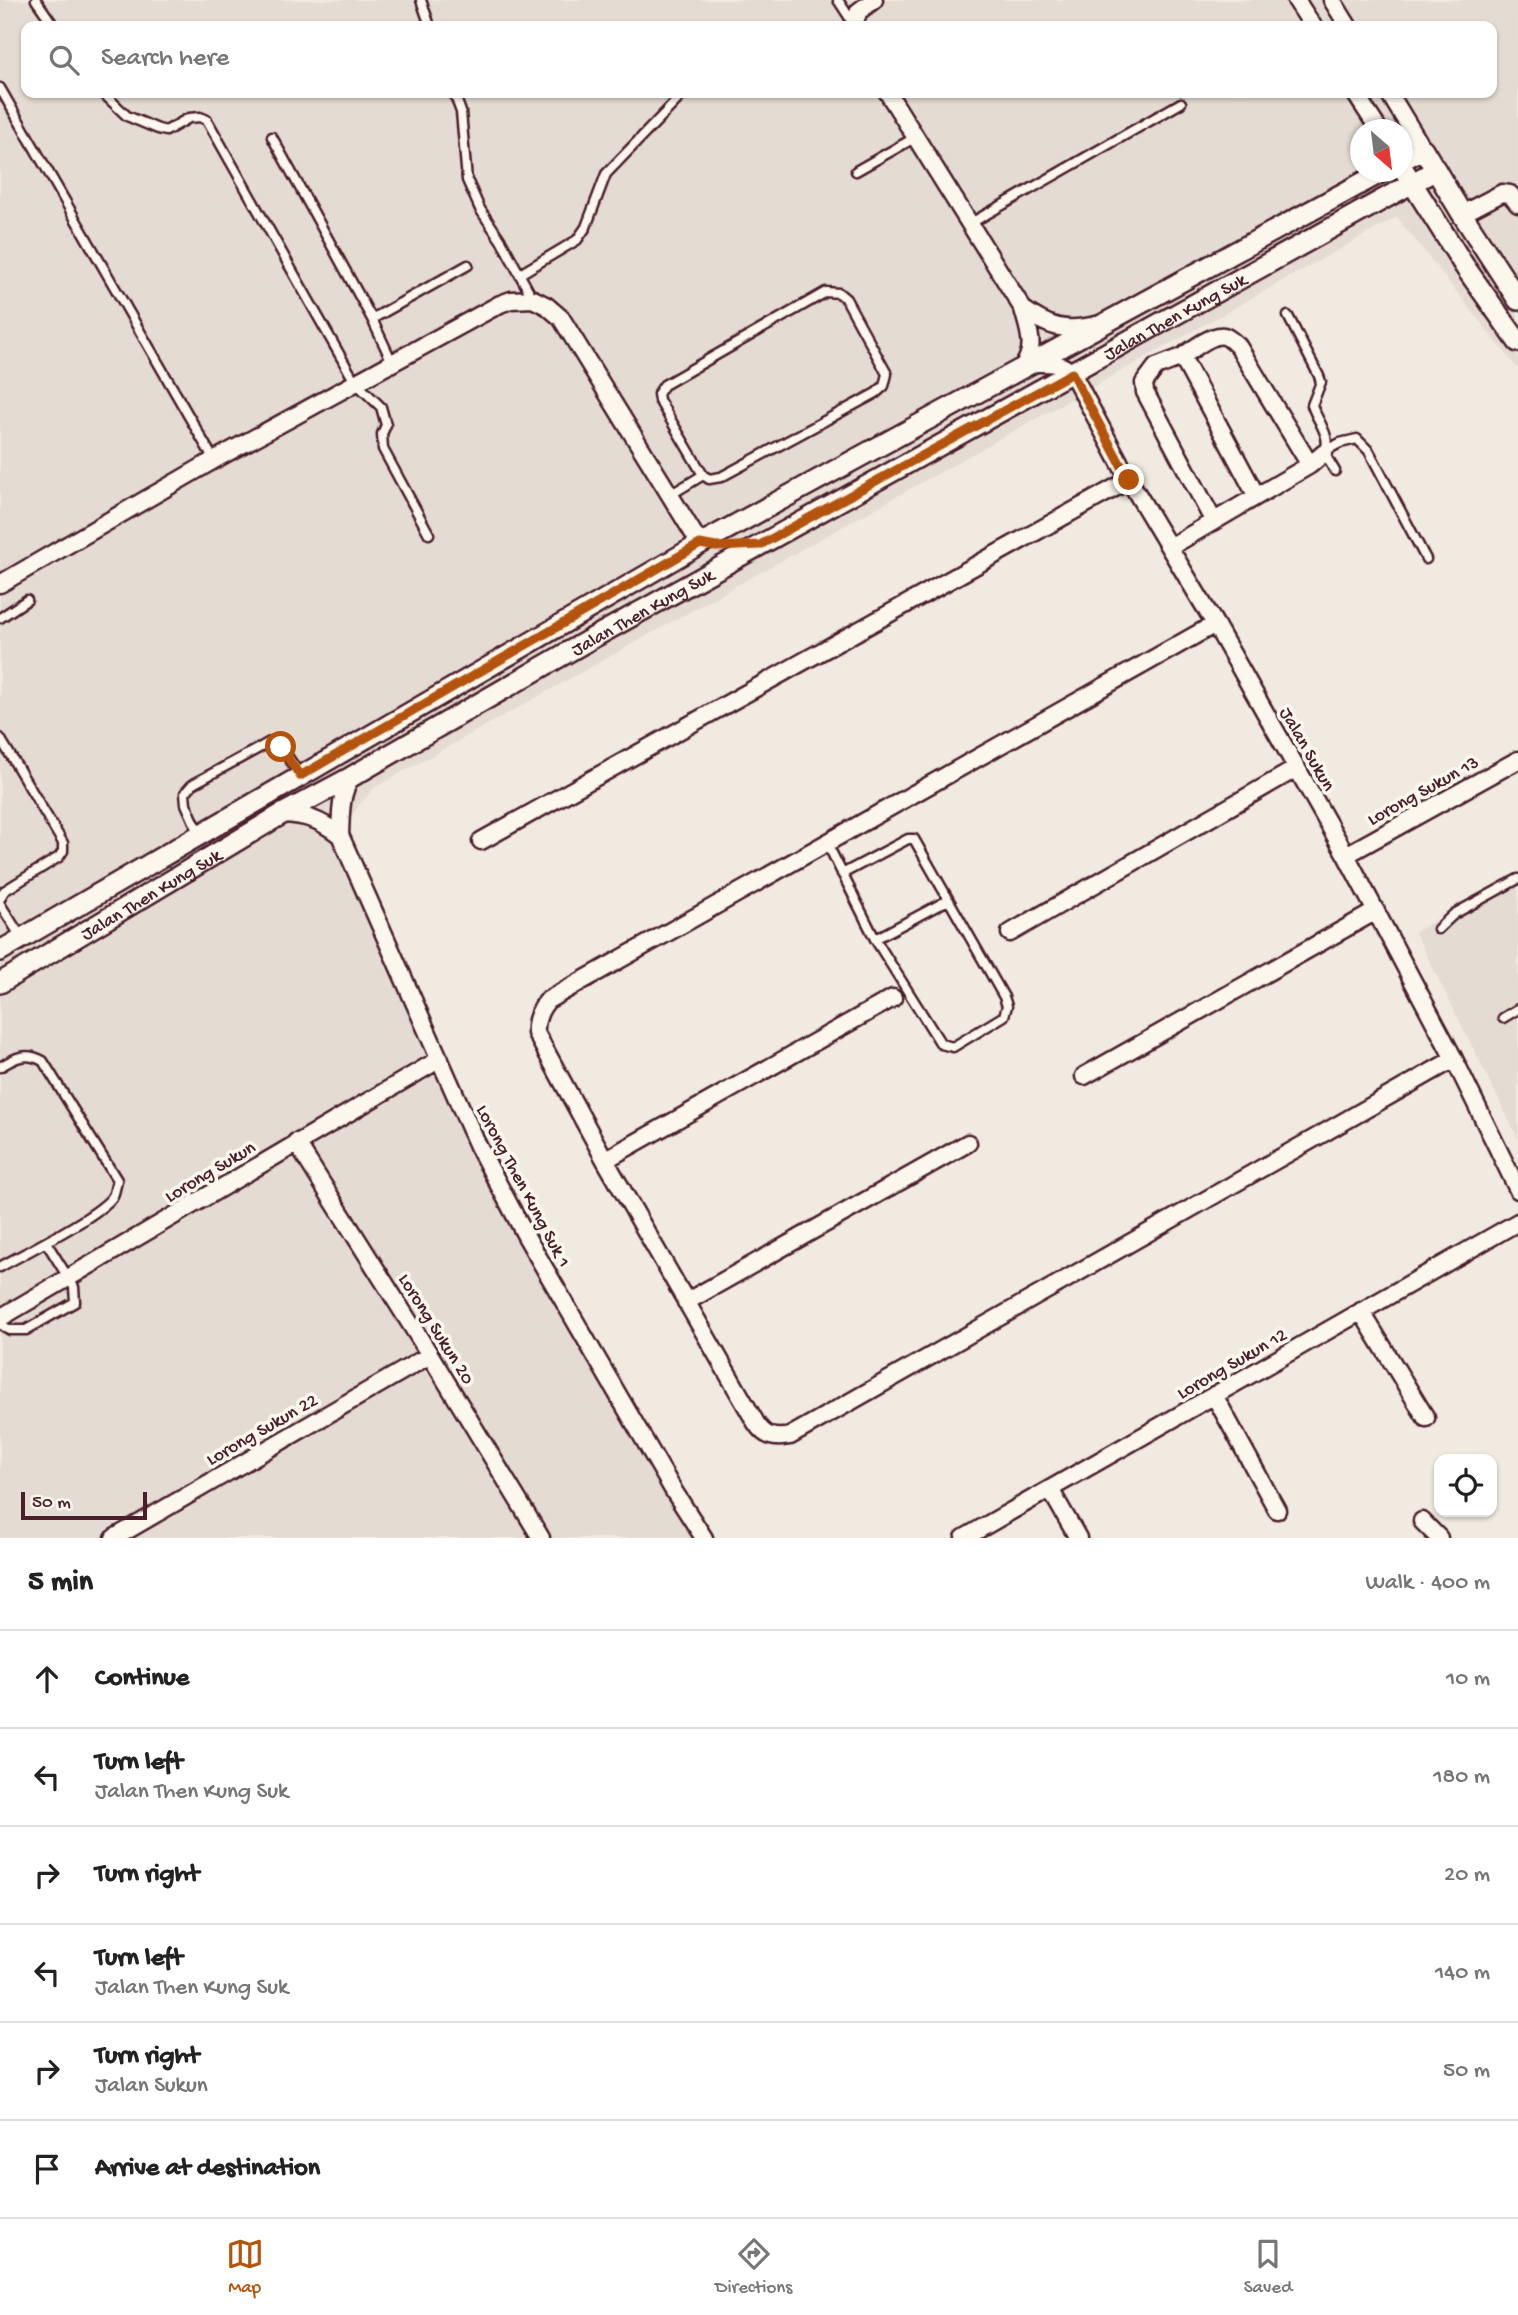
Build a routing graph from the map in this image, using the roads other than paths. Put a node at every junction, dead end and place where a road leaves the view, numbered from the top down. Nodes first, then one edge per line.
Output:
1 (36, 0) edge
2 (421, 0) edge
3 (838, 0) edge
4 (874, 0) edge
5 (1296, 0) edge
6 (1332, 0) edge
7 (51, 21) edge
8 (428, 21) edge
9 (851, 21) edge
10 (854, 21) edge
11 (1309, 21) edge
12 (1345, 21) edge
13 (0, 88) edge
14 (108, 98) edge
15 (456, 98) edge
16 (679, 98) edge
17 (891, 98) edge
18 (1358, 98) edge
19 (1391, 98) edge
20 (1181, 103) dead end
21 (1371, 119) edge
22 (272, 137) dead end
23 (916, 137) junction
24 (1423, 149) junction
25 (1413, 154) edge
26 (1436, 170) junction
27 (856, 171) dead end
28 (1413, 174) edge
29 (1363, 182) edge
30 (1396, 182) edge
31 (1412, 182) edge
32 (1518, 204) edge
33 (1462, 214) junction
34 (971, 223) junction
35 (468, 265) dead end
36 (520, 274) junction
37 (533, 299) junction
38 (1518, 300) edge
39 (1023, 309) junction
40 (1288, 316) dead end
41 (372, 319) junction
42 (1105, 323) junction
43 (1518, 342) edge
44 (1182, 357) junction
45 (391, 362) junction
46 (1027, 366) junction
47 (1072, 373) junction
48 (355, 382) junction
49 (1326, 452) junction
50 (214, 460) junction
51 (1310, 464) junction
52 (1335, 471) dead end
53 (703, 475) junction
54 (1129, 480) junction
55 (670, 495) junction
56 (1256, 495) junction
57 (1213, 520) junction
58 (429, 534) dead end
59 (700, 544) junction
60 (760, 545) junction
61 (1170, 547) junction
62 (1426, 559) dead end
63 (2, 579) edge
64 (682, 587) junction
65 (27, 600) dead end
66 (0, 618) edge
67 (1215, 624) junction
68 (0, 738) edge
69 (1518, 760) edge
70 (1297, 768) junction
71 (300, 776) junction
72 (352, 777) junction
73 (282, 814) junction
74 (200, 835) junction
75 (340, 835) junction
76 (481, 841) dead end
77 (827, 843) junction
78 (1346, 855) junction
79 (842, 874) junction
80 (1518, 879) edge
81 (948, 900) junction
82 (0, 902) edge
83 (1376, 911) junction
84 (1438, 929) dead end
85 (1010, 933) dead end
86 (22, 938) junction
87 (875, 939) junction
88 (0, 951) edge
89 (0, 983) edge
90 (893, 998) dead end
91 (1518, 1009) edge
92 (1503, 1018) dead end
93 (440, 1059) junction
94 (1454, 1059) junction
95 (0, 1067) edge
96 (1084, 1076) dead end
97 (296, 1142) junction
98 (968, 1143) dead end
99 (606, 1160) junction
100 (1518, 1190) edge
101 (1518, 1222) edge
102 (46, 1242) junction
103 (0, 1267) edge
104 (69, 1278) junction
105 (686, 1302) junction
106 (1361, 1311) junction
107 (0, 1318) edge
108 (0, 1324) edge
109 (430, 1355) junction
110 (1214, 1395) junction
111 (1426, 1418) dead end
112 (1050, 1489) junction
113 (1277, 1510) dead end
114 (1422, 1521) dead end
115 (114, 1538) edge
116 (541, 1538) edge
117 (704, 1538) edge
118 (964, 1538) edge
119 (1078, 1538) edge
120 (1439, 1538) edge

1 - 7 lane
2 - 8 lane
3 - 9 lane
4 - 10 street
5 - 11 street
6 - 12 street
13 - 50 lane
14 - 48 lane
15 - 36 lane
16 - 36 lane
17 - 23 street
18 - 21 street
19 - 24 street
20 - 34 lane
22 - 41 lane
23 - 27 lane
23 - 34 street
24 - 25 street
24 - 26 street
26 - 28 street, Jalan Then Kung Suk
26 - 33 street
29 - 42 street, Jalan Then Kung Suk
30 - 47 street, Jalan Then Kung Suk
31 - 43 street
32 - 33 street
33 - 38 street
34 - 39 street
35 - 41 lane
36 - 37 lane
37 - 45 street
37 - 55 street
39 - 42 street
39 - 46 street
40 - 49 lane
41 - 45 lane
42 - 46 street, Jalan Then Kung Suk
44 - 51 street
44 - 56 street
44 - 57 street
45 - 48 street
46 - 47 street
46 - 59 street, Jalan Then Kung Suk
47 - 54 street, Jalan Sukun
47 - 60 street, Jalan Then Kung Suk
48 - 50 street
48 - 58 lane
49 - 51 street
49 - 52 lane
49 - 62 lane
50 - 63 street
51 - 56 street
53 - 53 lane
53 - 55 lane
54 - 61 street, Jalan Sukun
54 - 76 street
55 - 59 street
56 - 57 street
57 - 61 street
59 - 60 street
59 - 64 street
59 - 71 street, Jalan Then Kung Suk
60 - 64 street, Jalan Then Kung Suk
61 - 67 street, Jalan Sukun
64 - 72 street, Jalan Then Kung Suk
65 - 66 lane
67 - 70 street, Jalan Sukun
67 - 77 street
68 - 82 lane
69 - 78 street, Lorong Sukun 13
70 - 78 street, Jalan Sukun
70 - 85 street
71 - 74 street, Jalan Then Kung Suk
71 - 74 lane
72 - 73 street, Jalan Then Kung Suk
72 - 75 street
73 - 75 street
73 - 89 street, Jalan Then Kung Suk
74 - 86 street, Jalan Then Kung Suk
75 - 93 street, Lorong Then Kung Suk 1
77 - 79 lane
77 - 99 street
78 - 83 street, Jalan Sukun
79 - 81 lane
79 - 87 lane
80 - 84 lane
81 - 87 lane
81 - 87 lane
82 - 86 lane
83 - 94 street, Jalan Sukun
83 - 96 street
86 - 88 street, Jalan Then Kung Suk
90 - 99 street
91 - 92 lane
93 - 97 street, Lorong Sukun
93 - 117 street, Lorong Then Kung Suk 1
94 - 100 street, Jalan Sukun
94 - 105 street
95 - 102 lane
97 - 104 street, Lorong Sukun
97 - 109 street, Lorong Sukun 20
98 - 105 street
99 - 105 street
101 - 106 street, Lorong Sukun 12
102 - 103 lane
102 - 104 lane
104 - 107 street, Lorong Sukun
104 - 108 lane
106 - 110 street, Lorong Sukun 12
106 - 111 street
109 - 115 street, Lorong Sukun 22
109 - 116 street, Lorong Sukun 20
110 - 112 street, Lorong Sukun 12
110 - 113 street
112 - 118 street, Lorong Sukun 12
112 - 119 street
114 - 120 street

